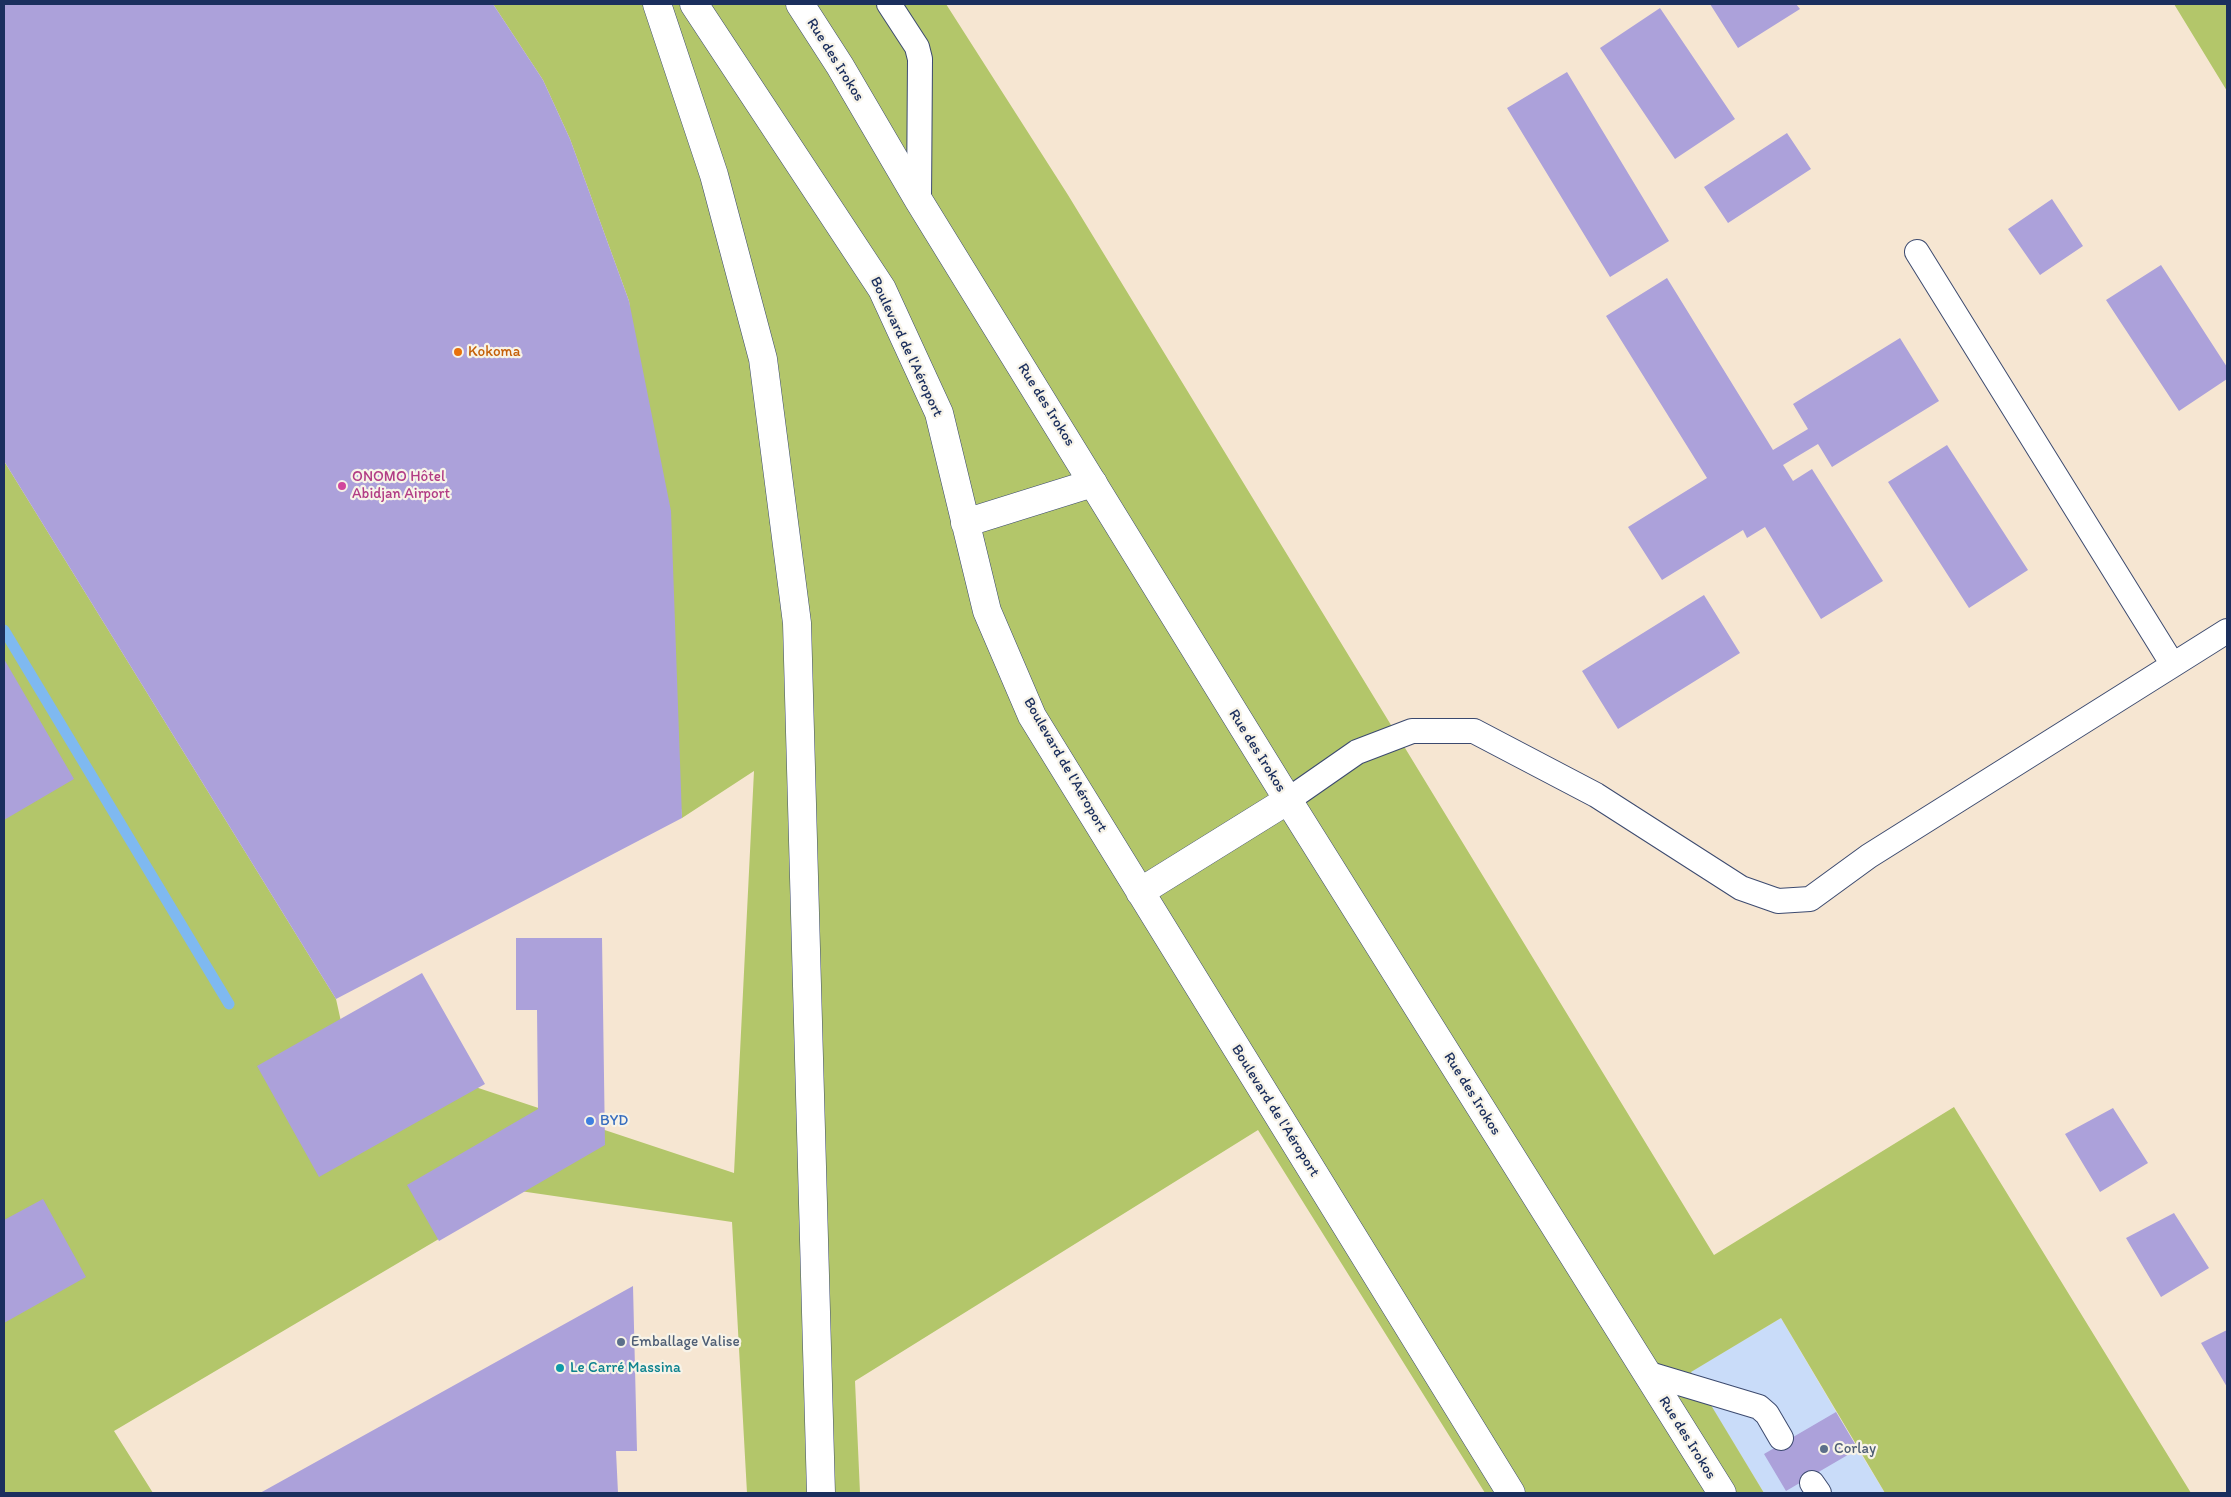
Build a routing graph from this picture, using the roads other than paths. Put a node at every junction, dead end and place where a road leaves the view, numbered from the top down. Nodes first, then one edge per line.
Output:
1 (657, 4) edge
2 (694, 4) edge
3 (800, 4) edge
4 (889, 4) edge
5 (919, 201) junction
6 (1917, 252) dead end
7 (1093, 483) junction
8 (965, 523) junction
9 (2227, 631) edge
10 (2173, 665) junction
11 (1288, 800) junction
12 (1140, 892) junction
13 (1646, 1373) junction
14 (1781, 1438) dead end
15 (822, 1493) edge
16 (1511, 1493) edge
17 (1722, 1493) edge

1 - 15 main road
2 - 8 main road, Boulevard de l'Aéroport
3 - 5 main road, Rue des Irokos
4 - 5 lane
5 - 7 main road, Rue des Irokos
6 - 10 lane
7 - 8 main road
7 - 11 main road, Rue des Irokos
8 - 12 main road, Boulevard de l'Aéroport
9 - 10 lane
10 - 11 lane
11 - 12 main road
11 - 13 main road, Rue des Irokos
12 - 16 main road, Boulevard de l'Aéroport
13 - 14 lane
13 - 17 main road, Rue des Irokos

